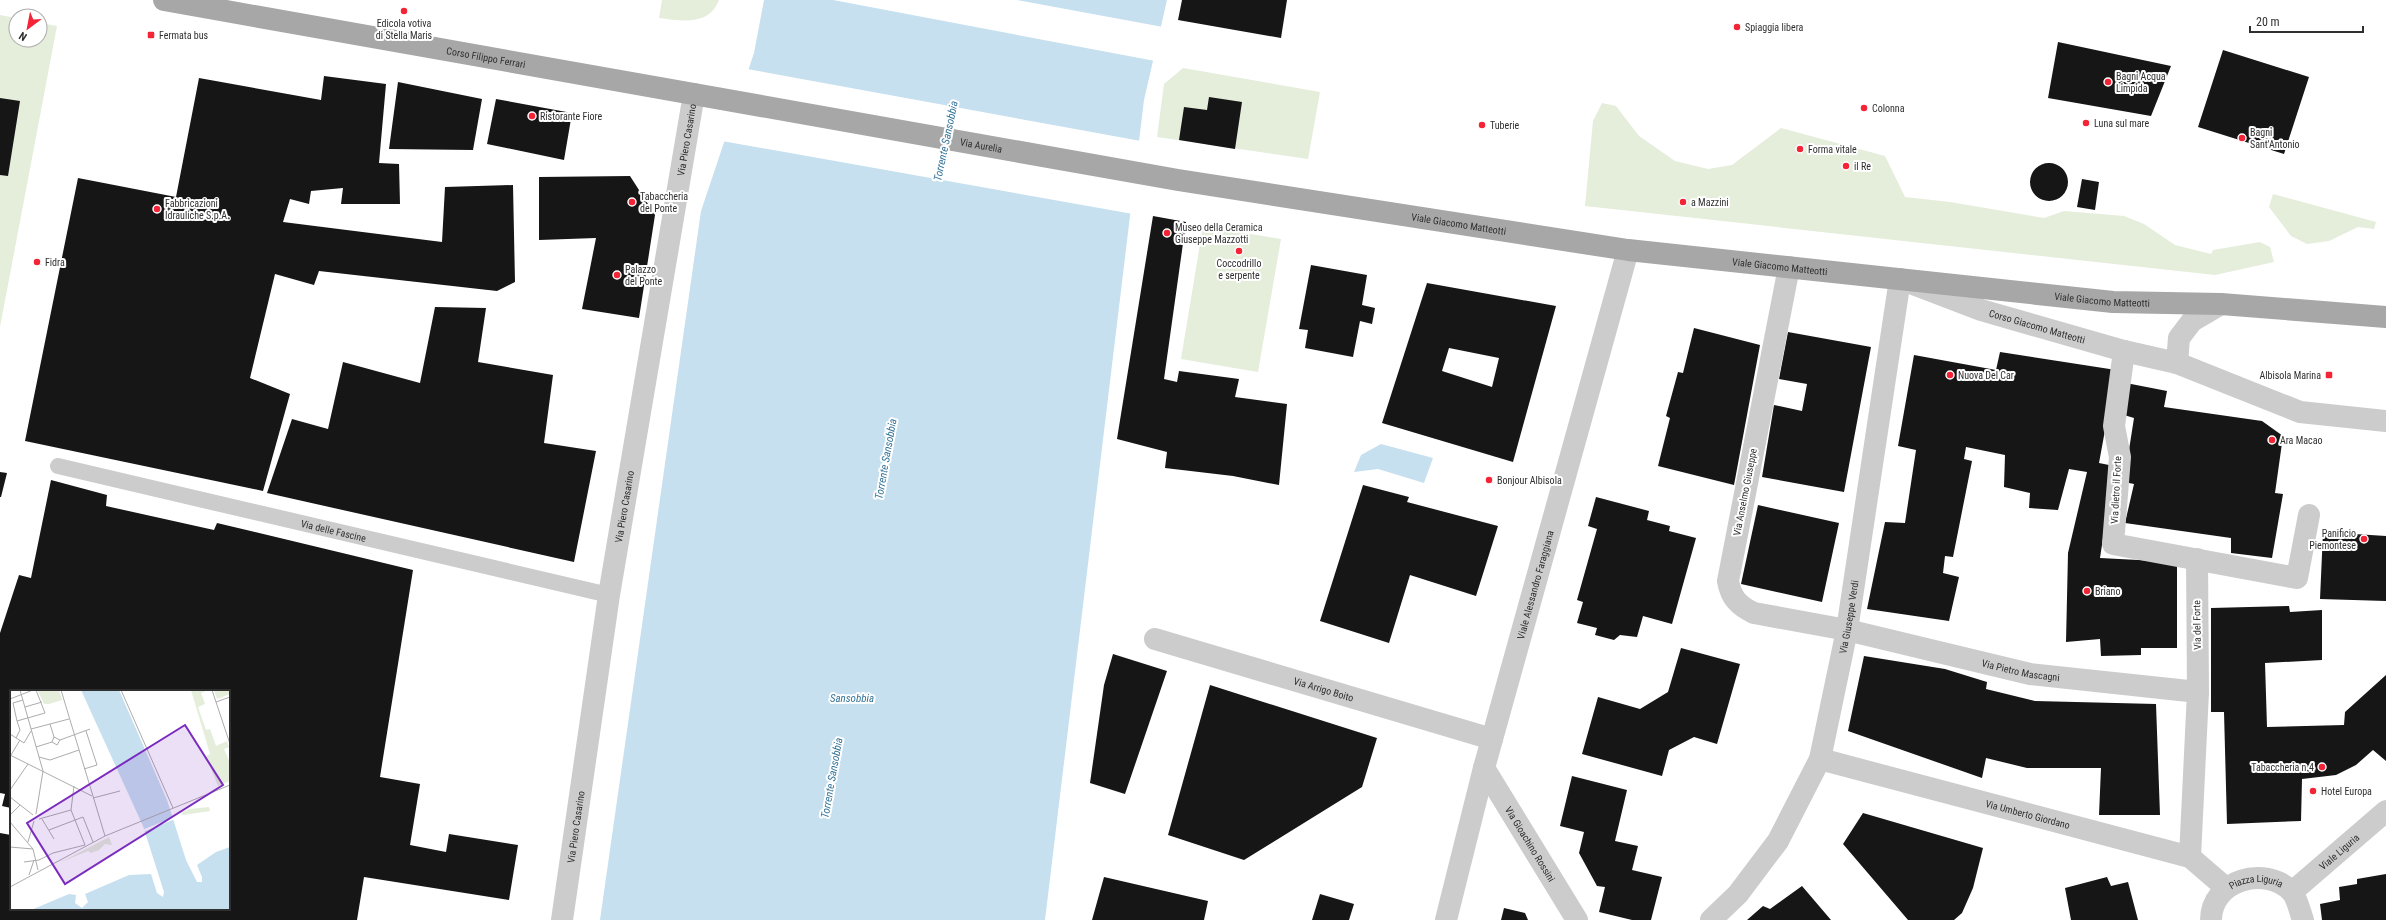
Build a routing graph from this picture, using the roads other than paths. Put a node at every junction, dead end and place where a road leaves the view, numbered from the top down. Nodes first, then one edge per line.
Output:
1 (164, 0) edge
2 (703, 97) junction
3 (1178, 180) joint
4 (1628, 250) junction
5 (1789, 267) junction
6 (1900, 279) junction
7 (2221, 304) junction
8 (2386, 317) edge
9 (2124, 351) junction
10 (2177, 363) junction
11 (2386, 421) edge
12 (58, 466) dead end
13 (2309, 515) dead end
14 (2197, 559) junction
15 (609, 595) junction
16 (1847, 630) junction
17 (1155, 639) dead end
18 (2198, 692) junction
19 (1492, 739) junction
20 (1820, 759) junction
21 (1484, 768) junction
22 (2386, 811) edge
23 (2190, 857) junction
24 (2226, 888) junction
25 (2292, 892) junction
26 (562, 920) edge
27 (1446, 920) edge
28 (1577, 920) edge
29 (1711, 920) edge
30 (2211, 920) edge
31 (2303, 920) edge

1 - 2 main road, Corso Filippo Ferrari
2 - 3 main road, Via Aurelia
2 - 15 street, Via Piero Casarino
3 - 4 main road, Viale Giacomo Matteotti
4 - 5 main road, Viale Giacomo Matteotti
4 - 19 street, Viale Alessandro Faraggiana
5 - 6 main road, Viale Giacomo Matteotti
5 - 16 street, Via Anselmo Giuseppe
6 - 7 main road, Viale Giacomo Matteotti
6 - 9 street, Corso Giacomo Matteotti
6 - 16 street, Via Giuseppe Verdi
7 - 8 main road, Viale Giacomo Matteotti
7 - 10 street
9 - 10 street, Corso Giacomo Matteotti
9 - 14 street, Via dietro il Forte
10 - 11 street, Corso Giacomo Matteotti
12 - 15 lane, Via delle Fascine
13 - 14 street
14 - 18 street, Via del Forte
15 - 26 street, Via Piero Casarino
16 - 18 street, Via Pietro Mascagni
16 - 20 street, Via Giuseppe Verdi
17 - 19 street, Via Arrigo Boito
18 - 23 street, Via del Forte
19 - 21 street, Viale Alessandro Faraggiana
20 - 23 street, Via Umberto Giordano
20 - 29 street, Via Giuseppe Verdi
21 - 27 street, Viale Alessandro Faraggiana
21 - 28 street, Via Gioachino Rossini
22 - 25 street, Viale Liguria
23 - 24 street, Via Umberto Giordano
24 - 25 street, Piazza Liguria
24 - 30 street, Piazza Liguria
25 - 31 street, Piazza Liguria

